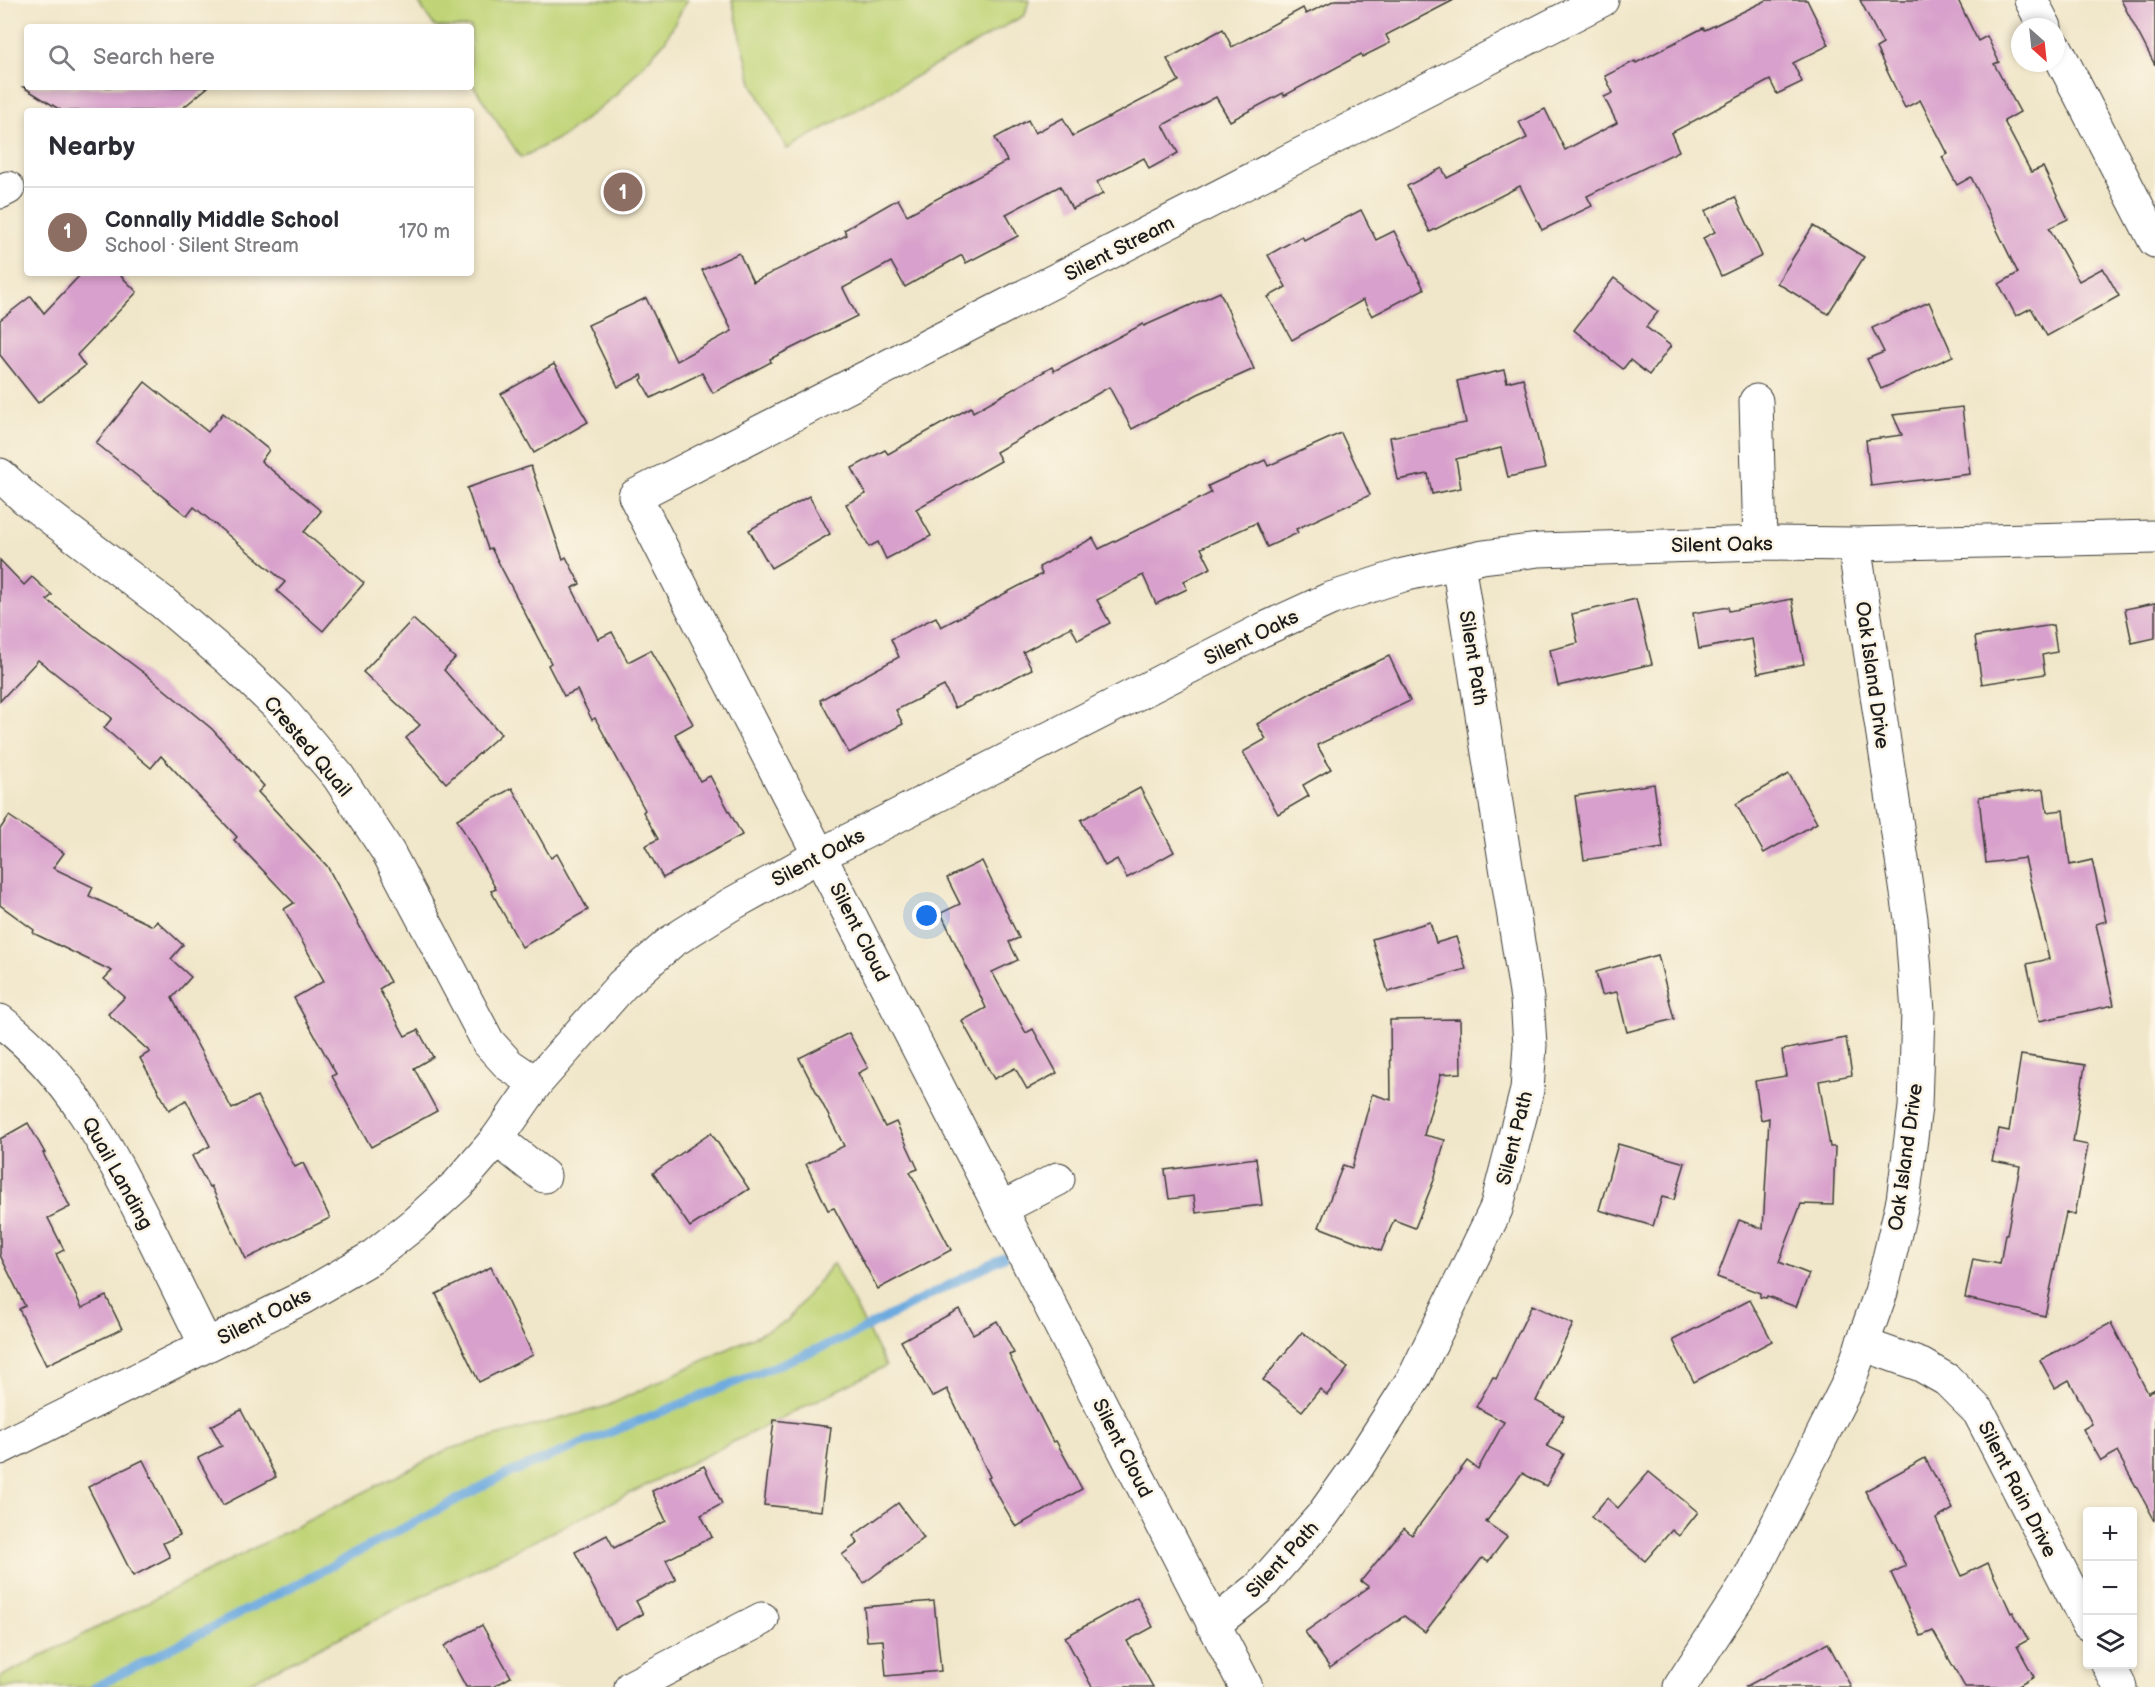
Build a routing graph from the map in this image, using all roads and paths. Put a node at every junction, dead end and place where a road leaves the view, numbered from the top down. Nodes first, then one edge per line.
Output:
1 (1602, 0) edge
2 (2031, 0) edge
3 (2040, 18) edge
4 (2065, 66) edge
5 (2155, 241) edge
6 (1756, 401) dead end
7 (0, 475) edge
8 (635, 496) joint
9 (2155, 537) edge
10 (1760, 543) junction
11 (1854, 544) junction
12 (1458, 563) junction
13 (820, 855) junction
14 (0, 1021) edge
15 (536, 1083) junction
16 (497, 1139) junction
17 (544, 1176) dead end
18 (1058, 1179) dead end
19 (1000, 1209) junction
20 (1862, 1344) junction
21 (206, 1346) junction
22 (0, 1448) edge
23 (2083, 1615) edge
24 (762, 1619) dead end
25 (1213, 1625) junction
26 (2110, 1669) edge
27 (631, 1687) edge
28 (1246, 1687) edge
29 (1680, 1687) edge
30 (2120, 1687) edge

1 - 8 street, Silent Stream
2 - 3 street
4 - 5 street
6 - 10 street
7 - 15 street, Crested Quail
8 - 13 street, Silent Cloud
9 - 11 street, Silent Oaks
10 - 11 street, Silent Oaks
10 - 12 street, Silent Oaks
11 - 20 street, Oak Island Drive
12 - 13 street, Silent Oaks
12 - 25 street, Silent Path
13 - 15 street, Silent Oaks
13 - 19 street, Silent Cloud
14 - 21 street, Quail Landing
15 - 16 street, Silent Oaks
16 - 17 street
16 - 21 street, Silent Oaks
18 - 19 street
19 - 25 street, Silent Cloud
20 - 23 street, Silent Rain Drive
20 - 29 street, Oak Island Drive
21 - 22 street, Silent Oaks
24 - 27 street
25 - 28 street, Silent Cloud
26 - 30 street

